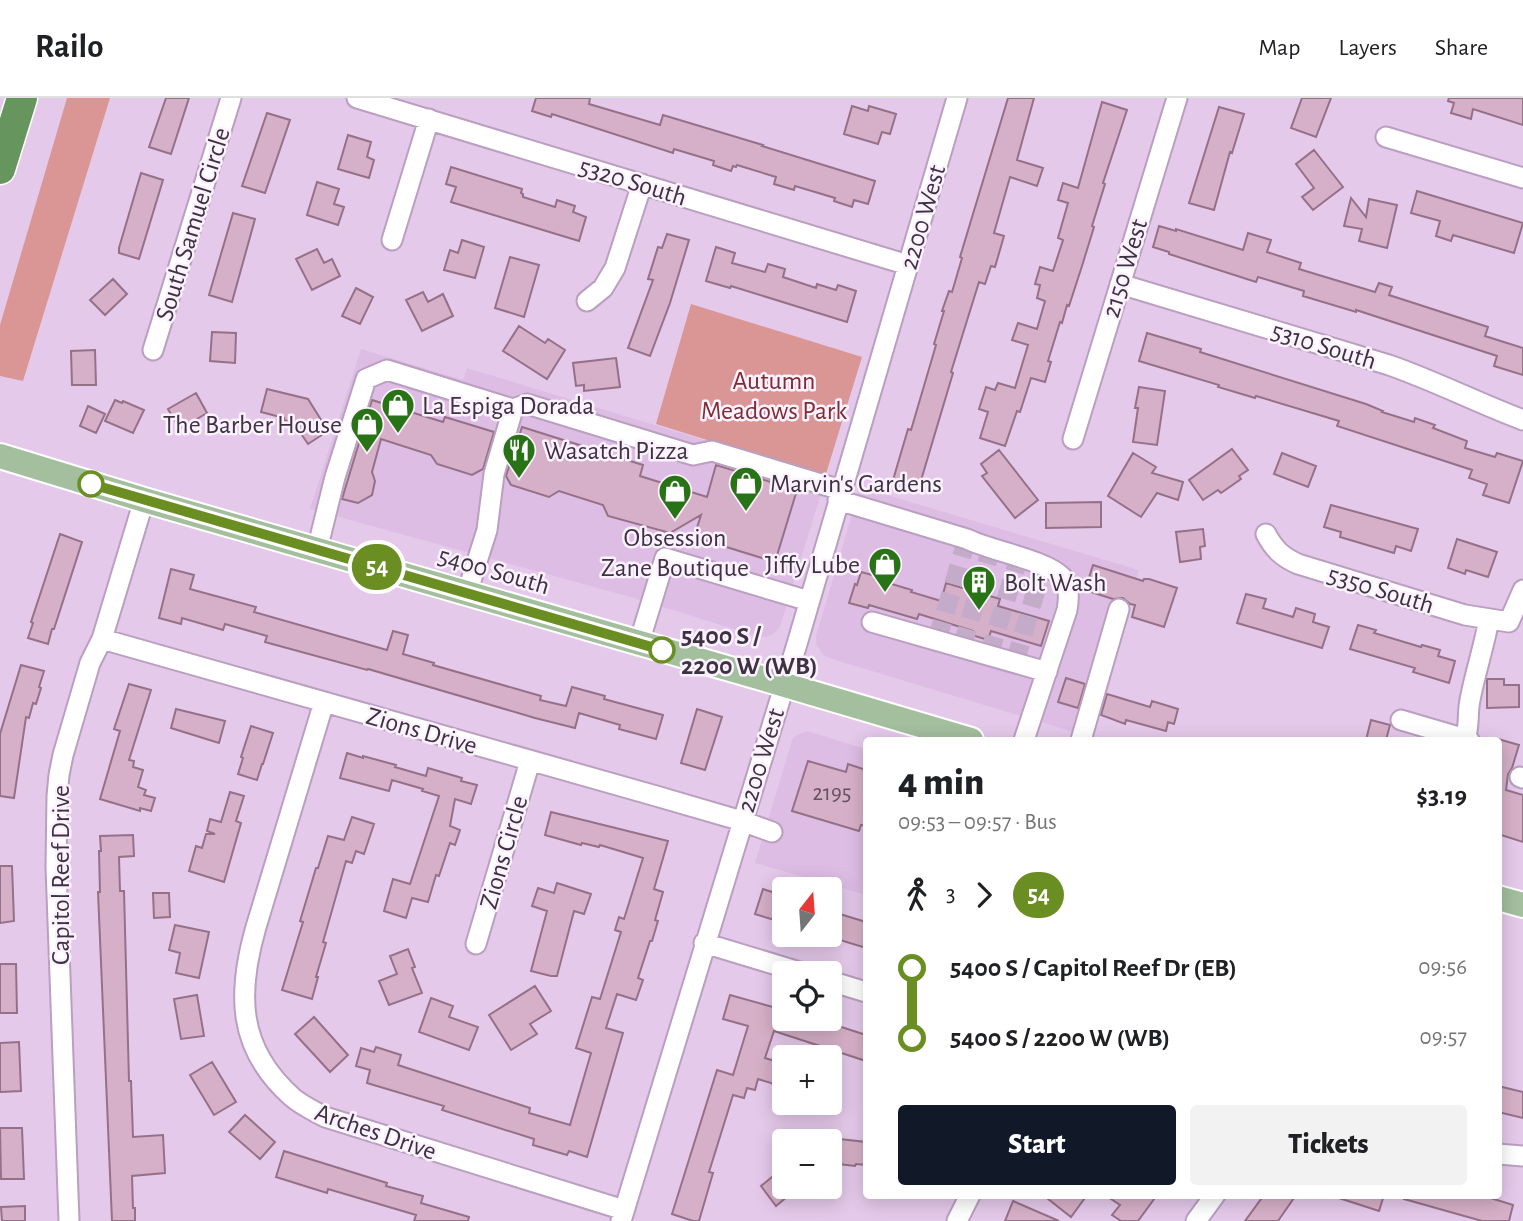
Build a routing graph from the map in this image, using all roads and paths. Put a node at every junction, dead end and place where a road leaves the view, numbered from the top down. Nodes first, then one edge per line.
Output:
1 (22, 98) edge
2 (231, 98) edge
3 (358, 98) edge
4 (957, 98) edge
5 (1177, 98) edge
6 (429, 119) junction
7 (1386, 137) dead end
8 (0, 169) edge
9 (1523, 178) edge
10 (642, 184) junction
11 (392, 240) dead end
12 (908, 265) junction
13 (1120, 284) junction
14 (587, 301) dead end
15 (153, 350) dead end
16 (513, 409) junction
17 (1523, 420) edge
18 (1073, 439) dead end
19 (0, 456) edge
20 (839, 495) junction
21 (144, 500) junction
22 (1266, 534) dead end
23 (317, 550) junction
24 (1523, 590) edge
25 (467, 593) junction
26 (809, 601) junction
27 (1119, 609) dead end
28 (1489, 619) junction
29 (872, 622) dead end
30 (102, 639) junction
31 (639, 643) junction
32 (1047, 672) junction
33 (784, 685) junction
34 (324, 702) junction
35 (1401, 720) dead end
36 (951, 737) edge
37 (1025, 737) edge
38 (1082, 737) edge
39 (1457, 737) edge
40 (1468, 737) edge
41 (530, 761) junction
42 (742, 821) junction
43 (772, 832) dead end
44 (1502, 899) edge
45 (1523, 905) edge
46 (704, 943) junction
47 (476, 944) dead end
48 (772, 964) edge
49 (842, 985) edge
50 (863, 991) edge
51 (1502, 1154) edge
52 (1523, 1156) edge
53 (968, 1199) edge
54 (1212, 1199) edge
55 (622, 1216) edge
56 (69, 1221) edge
57 (957, 1221) edge
58 (1196, 1221) edge

1 - 8 highway
2 - 15 street, South Samuel Circle
3 - 6 street, 5320 South
4 - 12 street, 2200 West
5 - 13 street, 2150 West
6 - 10 street, 5320 South
6 - 11 street
7 - 9 street
10 - 12 street, 5320 South
10 - 14 street
12 - 20 street, 2200 West
13 - 17 street, 5310 South
13 - 18 street, 2150 West
16 - 20 street
16 - 23 street
16 - 25 street
19 - 21 main road, 5400 South
20 - 26 street, 2200 West
20 - 32 street
21 - 23 main road, 5400 South
21 - 30 street, Capitol Reef Drive
22 - 28 street, 5350 South
23 - 25 main road, 5400 South
24 - 28 street, 5350 South
25 - 31 main road, 5400 South
26 - 31 street
26 - 33 street, 2200 West
27 - 38 street
28 - 40 street
29 - 32 street
30 - 34 street, Zions Drive
30 - 56 street, Capitol Reef Drive
31 - 33 main road, 5400 South
32 - 37 street
33 - 36 main road, 5400 South
33 - 42 street, 2200 West
34 - 41 street, Zions Drive
34 - 55 street, Arches Drive
35 - 39 street
41 - 42 street, Zions Drive
41 - 47 street, Zions Circle
42 - 43 street, Zions Drive
42 - 46 street, 2200 West
44 - 45 main road
46 - 48 street
46 - 55 street, 2200 West
49 - 50 street
51 - 52 street
53 - 57 street
54 - 58 street

